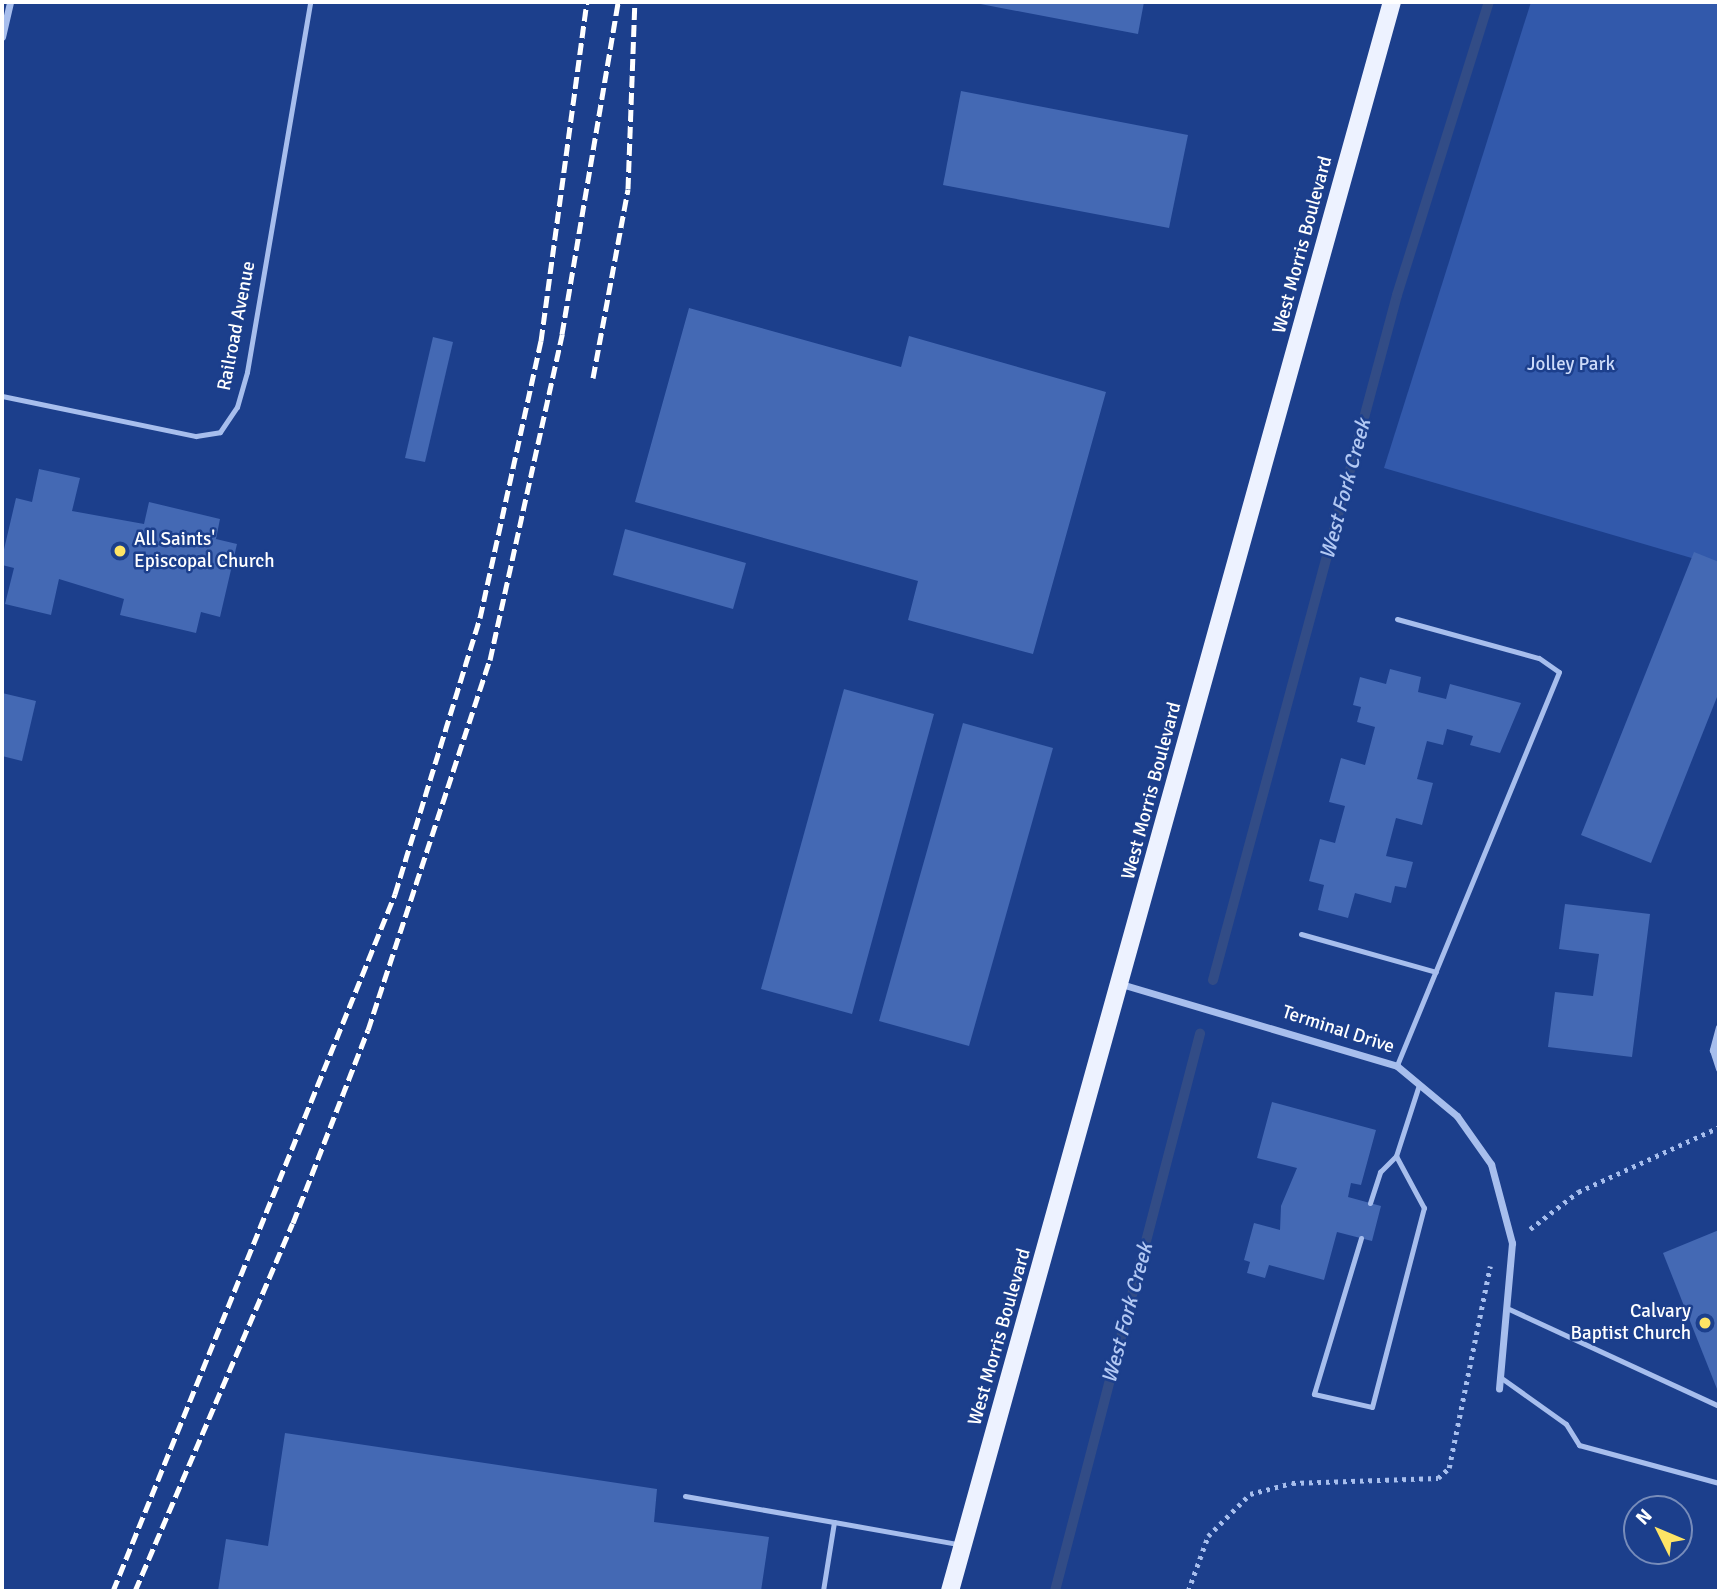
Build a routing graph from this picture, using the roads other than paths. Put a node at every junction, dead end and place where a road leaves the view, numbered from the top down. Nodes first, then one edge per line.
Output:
1 (10, 2) edge
2 (310, 2) edge
3 (1392, 2) edge
4 (2, 37) edge
5 (2, 396) edge
6 (1397, 619) dead end
7 (1301, 934) dead end
8 (1436, 972) junction
9 (1121, 984) junction
10 (1719, 1027) edge
11 (1397, 1066) junction
12 (1719, 1069) edge
13 (1419, 1085) junction
14 (1396, 1156) junction
15 (1370, 1203) dead end
16 (1361, 1238) dead end
17 (1509, 1309) junction
18 (1500, 1377) junction
19 (1499, 1388) dead end
20 (1719, 1406) edge
21 (1719, 1483) edge
22 (685, 1496) dead end
23 (834, 1522) junction
24 (963, 1545) junction
25 (823, 1591) edge
26 (950, 1591) edge

1 - 4 street
2 - 5 lane, Railroad Avenue
3 - 9 main road, West Morris Boulevard
6 - 8 lane
7 - 8 lane
8 - 11 lane
9 - 11 street, Terminal Drive
9 - 24 main road, West Morris Boulevard
10 - 12 street
11 - 13 street, Terminal Drive
13 - 14 lane
13 - 17 street, Terminal Drive
14 - 15 lane
14 - 16 lane
17 - 18 street, Terminal Drive
17 - 20 lane
18 - 19 street, Terminal Drive
18 - 21 lane
22 - 23 lane
23 - 24 lane
23 - 25 lane
24 - 26 main road, West Morris Boulevard

